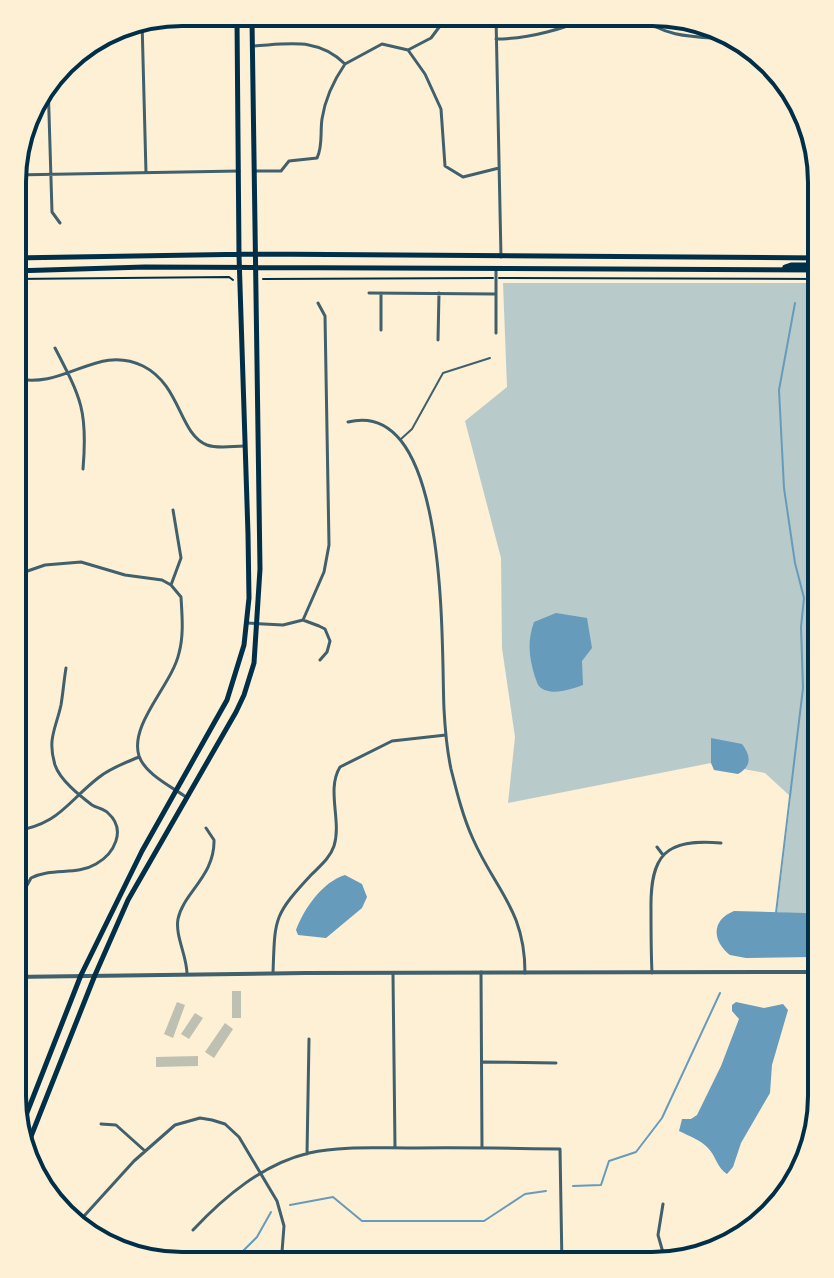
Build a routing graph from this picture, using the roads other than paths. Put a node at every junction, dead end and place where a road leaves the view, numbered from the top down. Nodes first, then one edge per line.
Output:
1 (237, 26) edge
2 (252, 26) edge
3 (440, 26) edge
4 (496, 26) edge
5 (567, 26) edge
6 (654, 26) edge
7 (142, 31) edge
8 (708, 37) edge
9 (496, 39) junction
10 (253, 46) junction
11 (408, 50) junction
12 (345, 64) junction
13 (49, 101) edge
14 (499, 168) junction
15 (239, 171) junction
16 (255, 171) junction
17 (146, 173) junction
18 (26, 175) edge
19 (51, 175) junction
20 (60, 223) dead end
21 (256, 254) junction
22 (239, 255) junction
23 (501, 257) junction
24 (26, 258) edge
25 (808, 258) edge
26 (240, 268) junction
27 (808, 268) edge
28 (256, 269) junction
29 (496, 270) junction
30 (26, 271) edge
31 (369, 293) dead end
32 (381, 293) junction
33 (439, 293) junction
34 (496, 294) junction
35 (318, 303) dead end
36 (381, 330) dead end
37 (496, 333) dead end
38 (438, 340) dead end
39 (55, 348) dead end
40 (490, 358) dead end
41 (69, 374) junction
42 (26, 381) edge
43 (348, 422) dead end
44 (401, 439) junction
45 (245, 446) junction
46 (83, 469) dead end
47 (173, 510) dead end
48 (26, 572) edge
49 (171, 585) junction
50 (303, 620) junction
51 (247, 623) junction
52 (258, 625) junction
53 (320, 660) dead end
54 (66, 668) dead end
55 (446, 735) junction
56 (139, 757) junction
57 (177, 791) junction
58 (80, 794) junction
59 (187, 798) junction
60 (26, 828) edge
61 (206, 828) dead end
62 (721, 843) dead end
63 (657, 847) dead end
64 (663, 855) junction
65 (26, 887) edge
66 (481, 972) junction
67 (808, 972) edge
68 (273, 973) junction
69 (525, 973) junction
70 (652, 973) junction
71 (187, 974) junction
72 (393, 974) junction
73 (81, 975) junction
74 (95, 975) junction
75 (26, 977) edge
76 (309, 1039) dead end
77 (483, 1062) junction
78 (556, 1063) dead end
79 (27, 1114) edge
80 (101, 1124) dead end
81 (31, 1136) edge
82 (482, 1147) junction
83 (395, 1148) junction
84 (145, 1151) junction
85 (307, 1154) junction
86 (260, 1174) junction
87 (663, 1204) dead end
88 (84, 1217) edge
89 (193, 1230) dead end
90 (663, 1251) edge
91 (282, 1252) edge
92 (562, 1252) edge

1 - 15 main road
2 - 10 main road
3 - 11 street
4 - 9 street
5 - 9 street
6 - 8 street
7 - 17 street
9 - 14 street
10 - 12 street
10 - 16 main road
11 - 12 street
11 - 14 street
12 - 16 street
13 - 19 street
14 - 23 street
15 - 17 street
15 - 22 main road
16 - 21 main road
17 - 19 street
18 - 19 street
19 - 20 street
21 - 22 main road
21 - 23 main road
21 - 28 main road
22 - 24 main road
22 - 26 main road
23 - 25 main road
26 - 28 main road
26 - 30 main road
26 - 45 main road
27 - 29 main road
28 - 29 main road
28 - 52 main road
29 - 34 street
31 - 32 street
32 - 33 street
32 - 36 street
33 - 34 street
33 - 38 street
34 - 37 street
35 - 50 street
39 - 41 street
40 - 44 lane
41 - 42 street
41 - 45 street
41 - 46 street
43 - 44 street
44 - 55 street
45 - 51 main road
47 - 49 street
48 - 49 street
49 - 56 street
50 - 52 street
50 - 53 street
51 - 52 street
51 - 57 main road
52 - 59 main road
54 - 58 street
55 - 68 street
55 - 69 street
56 - 57 street
56 - 58 street
57 - 59 street
57 - 73 main road
58 - 60 street
58 - 65 street
59 - 74 main road
61 - 71 street
62 - 64 street
63 - 64 street
64 - 70 street
66 - 69 street
66 - 72 street
66 - 77 street
67 - 70 street
68 - 71 street
68 - 72 street
69 - 70 street
71 - 74 street
72 - 83 street
73 - 74 street
73 - 75 street
73 - 79 main road
74 - 81 main road
76 - 85 street
77 - 78 street
77 - 82 street
80 - 84 street
82 - 83 street
82 - 92 street
83 - 85 street
84 - 86 street
84 - 88 street
85 - 86 street
86 - 89 street
86 - 91 street
87 - 90 street

